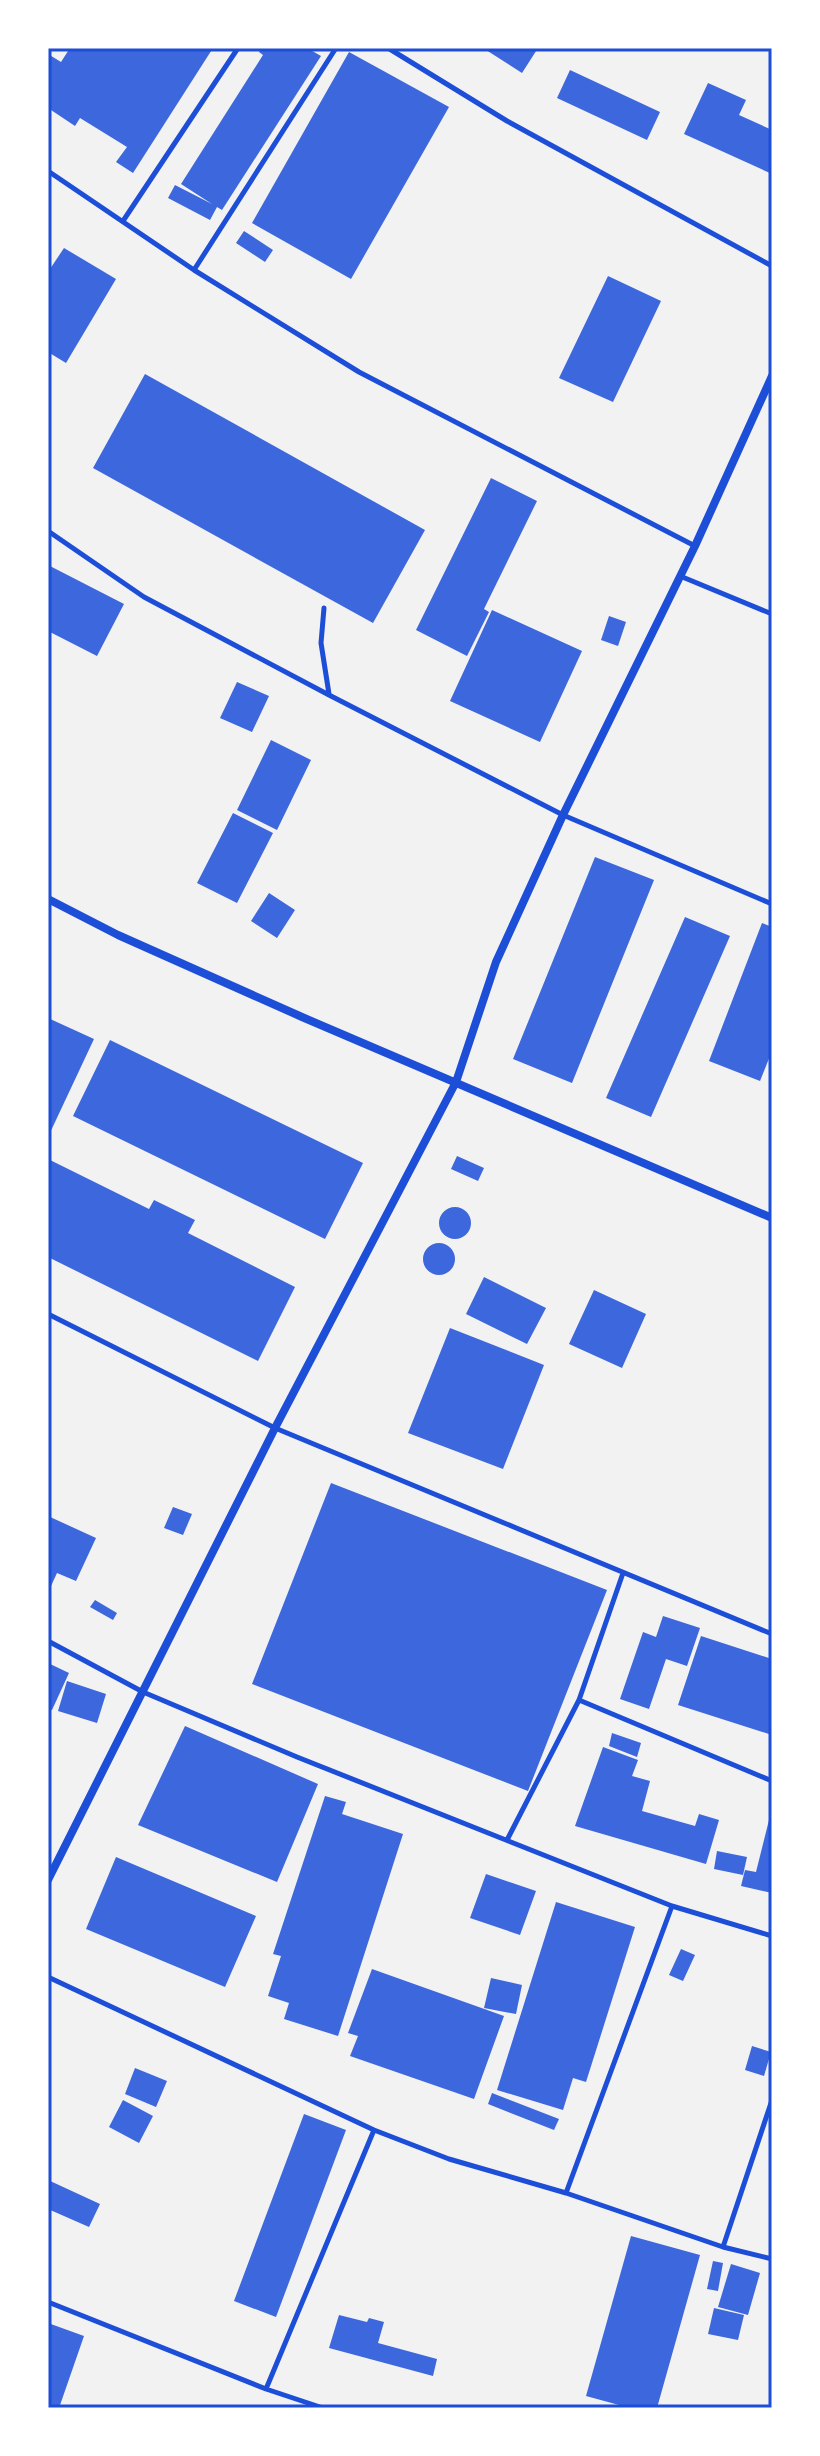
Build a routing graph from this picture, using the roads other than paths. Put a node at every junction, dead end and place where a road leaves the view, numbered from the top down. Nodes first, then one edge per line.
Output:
1 (238, 48) edge
2 (336, 48) edge
3 (388, 48) edge
4 (48, 171) edge
5 (123, 221) junction
6 (772, 266) edge
7 (194, 270) junction
8 (772, 376) edge
9 (48, 531) edge
10 (695, 546) junction
11 (680, 576) junction
12 (324, 608) dead end
13 (772, 614) edge
14 (329, 695) junction
15 (563, 815) junction
16 (48, 899) edge
17 (772, 904) edge
18 (456, 1082) junction
19 (772, 1218) edge
20 (48, 1314) edge
21 (275, 1428) junction
22 (623, 1573) junction
23 (772, 1634) edge
24 (48, 1641) edge
25 (143, 1692) junction
26 (579, 1700) junction
27 (772, 1781) edge
28 (507, 1840) junction
29 (48, 1880) edge
30 (672, 1906) junction
31 (772, 1936) edge
32 (48, 1977) edge
33 (772, 2100) edge
34 (374, 2130) junction
35 (566, 2193) junction
36 (723, 2247) junction
37 (772, 2259) edge
38 (48, 2302) edge
39 (266, 2389) junction
40 (323, 2408) edge

1 - 5 lane
2 - 7 lane
3 - 6 lane
4 - 5 lane
5 - 7 lane
7 - 10 lane
8 - 10 street
9 - 14 lane
10 - 11 street
11 - 13 lane
11 - 15 street
12 - 14 lane
14 - 15 lane
15 - 17 lane
15 - 18 street
16 - 18 street
18 - 19 street
18 - 21 street
20 - 21 lane
21 - 22 lane
21 - 25 street
22 - 23 lane
22 - 26 lane
24 - 25 lane
25 - 28 lane
25 - 29 street
26 - 27 lane
26 - 28 lane
28 - 30 lane
30 - 31 lane
30 - 35 lane
32 - 34 lane
33 - 36 lane
34 - 35 lane
34 - 39 lane
35 - 36 lane
36 - 37 lane
38 - 39 lane
39 - 40 lane

